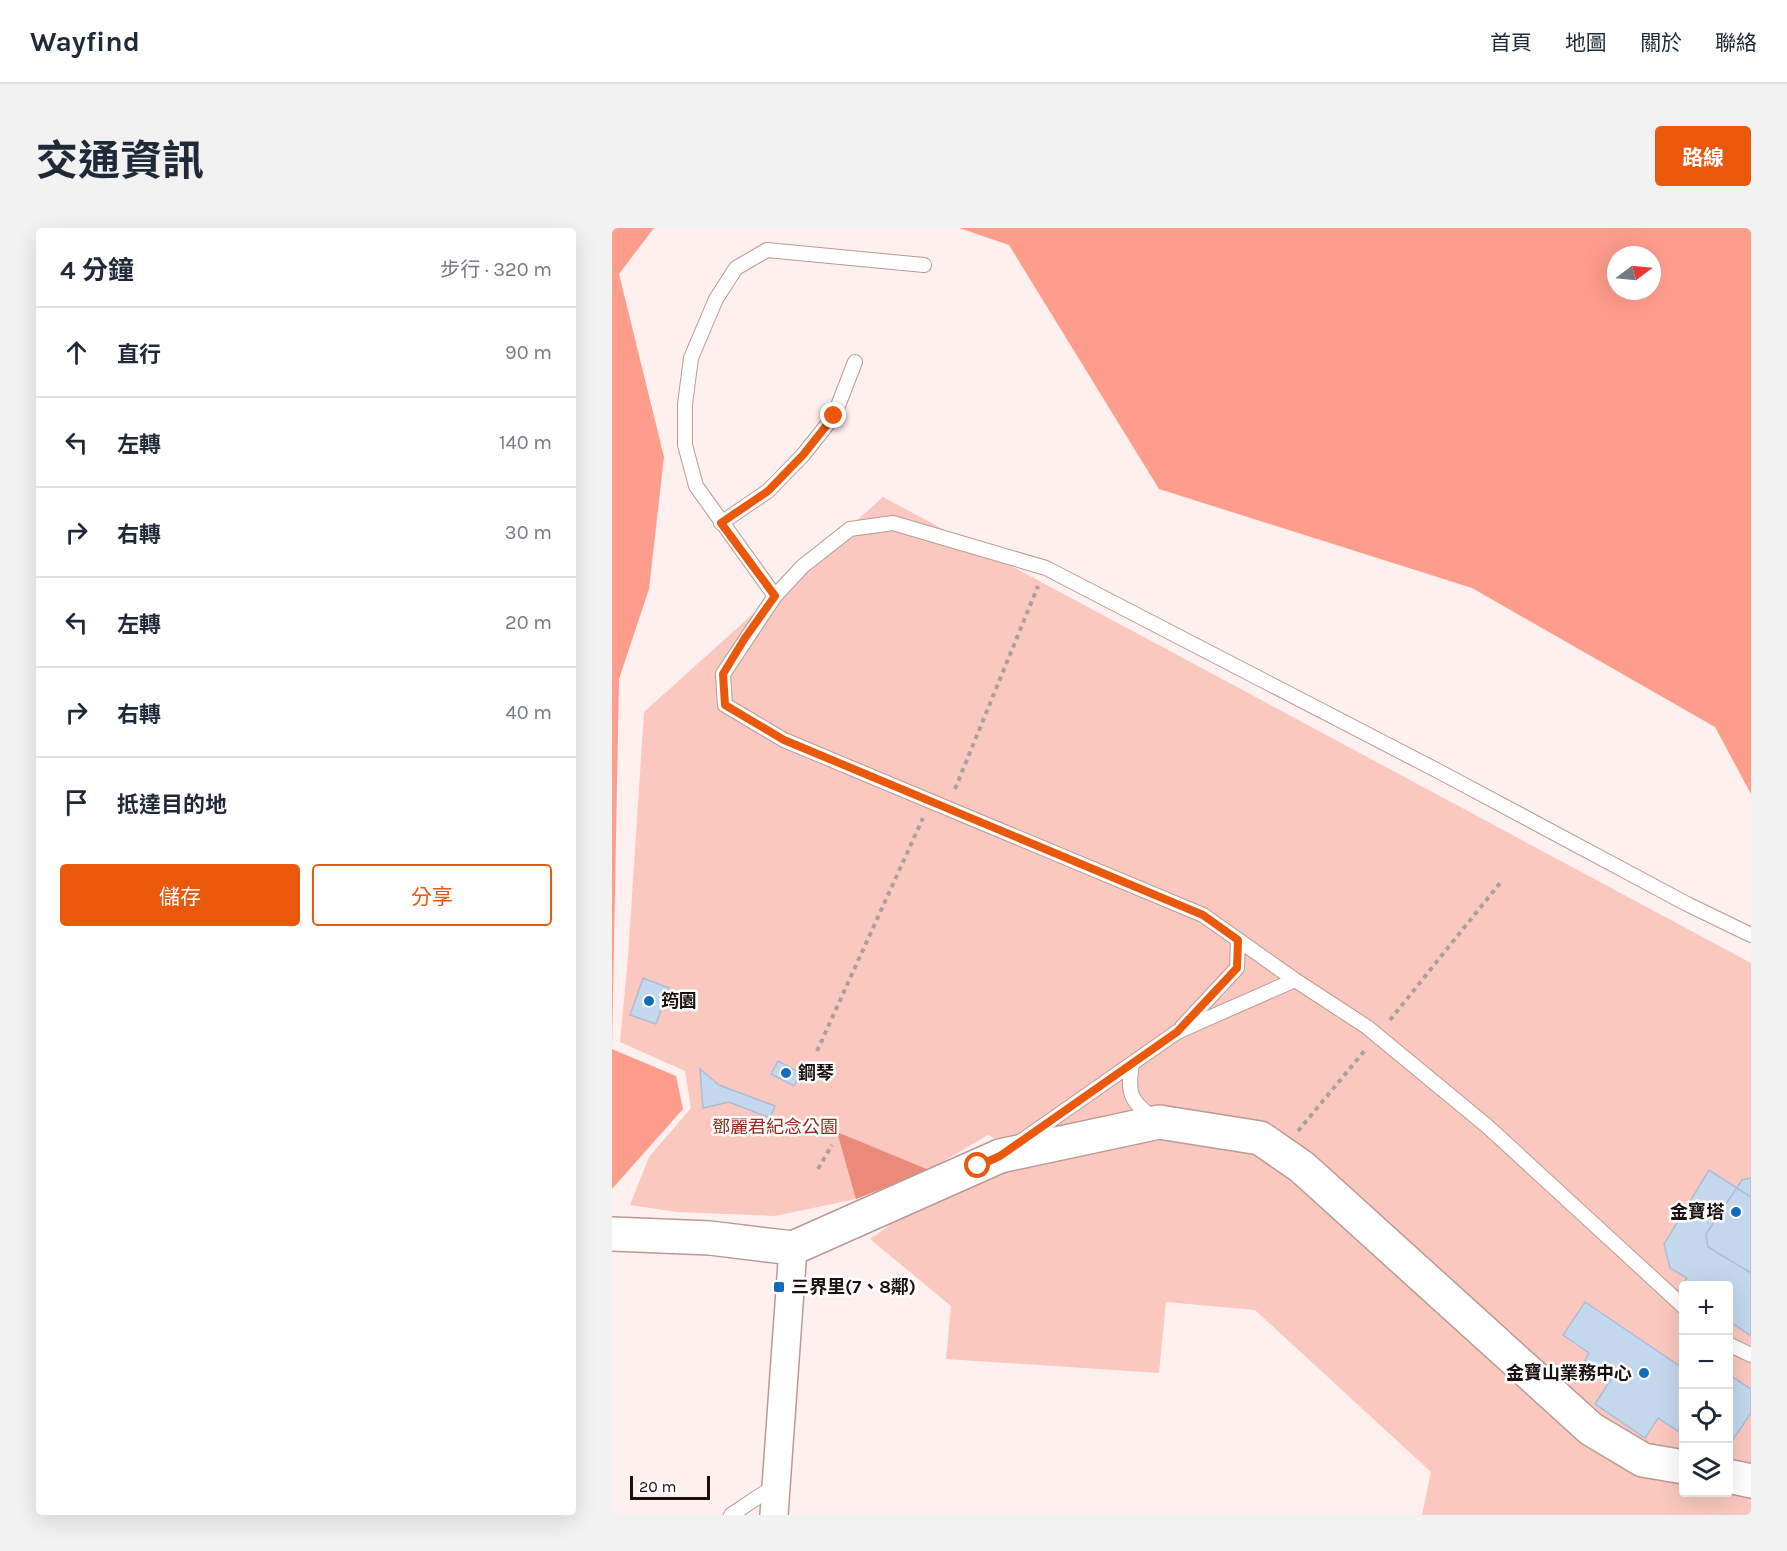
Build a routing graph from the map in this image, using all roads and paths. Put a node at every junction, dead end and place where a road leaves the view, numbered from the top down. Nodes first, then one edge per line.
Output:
1 (924, 265) dead end
2 (855, 362) dead end
3 (721, 523) junction
4 (1046, 568) junction
5 (775, 596) junction
6 (931, 801) junction
7 (947, 808) junction
8 (1751, 935) edge
9 (1238, 940) junction
10 (1295, 980) junction
11 (1177, 1032) junction
12 (817, 1051) dead end
13 (1132, 1064) junction
14 (1159, 1122) junction
15 (832, 1145) dead end
16 (1000, 1156) junction
17 (818, 1168) dead end
18 (612, 1234) edge
19 (793, 1248) junction
20 (1679, 1303) edge
21 (1733, 1346) edge
22 (1751, 1355) edge
23 (1679, 1466) edge
24 (1733, 1477) edge
25 (1751, 1481) edge
26 (776, 1485) junction
27 (731, 1515) edge
28 (774, 1515) edge

1 - 3 lane
2 - 3 lane
3 - 5 lane
4 - 5 lane
4 - 7 path
4 - 8 lane
5 - 6 lane
6 - 7 lane
6 - 12 path
7 - 9 lane
9 - 10 lane
9 - 11 lane
10 - 11 lane
10 - 20 lane
11 - 13 lane
13 - 14 lane
13 - 16 lane
14 - 16 street
14 - 23 street
15 - 17 path
16 - 19 street
18 - 19 street
19 - 26 street
21 - 22 lane
24 - 25 street
26 - 27 lane
26 - 28 street

